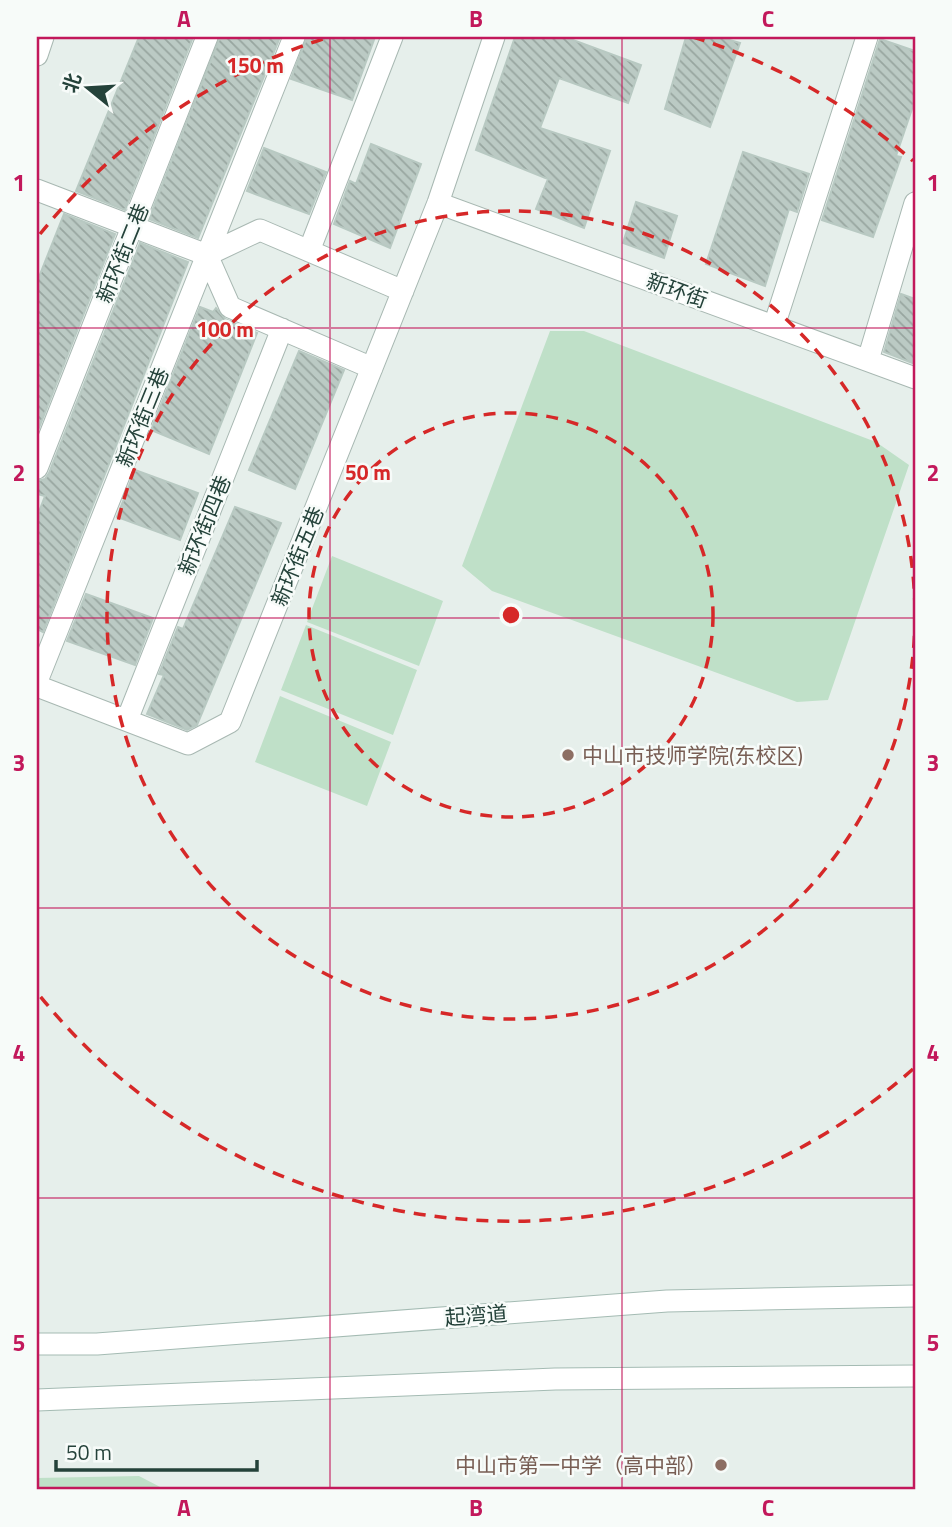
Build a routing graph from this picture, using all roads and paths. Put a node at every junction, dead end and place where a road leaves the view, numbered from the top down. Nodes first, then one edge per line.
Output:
1 (43, 37) edge
2 (207, 37) edge
3 (294, 37) edge
4 (392, 37) edge
5 (494, 37) edge
6 (867, 37) edge
7 (37, 55) edge
8 (37, 190) edge
9 (915, 203) edge
10 (439, 204) junction
11 (132, 227) junction
12 (309, 251) junction
13 (207, 255) junction
14 (403, 291) junction
15 (774, 326) junction
16 (282, 329) junction
17 (868, 360) junction
18 (372, 368) junction
19 (915, 378) edge
20 (37, 468) edge
21 (37, 681) edge
22 (37, 686) edge
23 (127, 720) junction
24 (915, 1296) edge
25 (37, 1344) edge
26 (915, 1376) edge
27 (37, 1400) edge

1 - 7 street
2 - 11 street, 新环街二巷
3 - 13 street, 新环街三巷
4 - 12 street
5 - 10 street, 新环街五巷
6 - 15 street
8 - 11 street
9 - 17 street
10 - 14 street, 新环街五巷
10 - 15 street, 新环街
11 - 13 street
11 - 20 street, 新环街二巷
12 - 13 street
12 - 14 street
13 - 16 street
13 - 21 street, 新环街三巷
14 - 18 street, 新环街五巷
15 - 17 street, 新环街
16 - 18 street
16 - 23 street, 新环街四巷
17 - 19 street, 新环街
18 - 23 street, 新环街五巷
22 - 23 street, 新环街五巷
24 - 25 street, 起湾道
26 - 27 street

